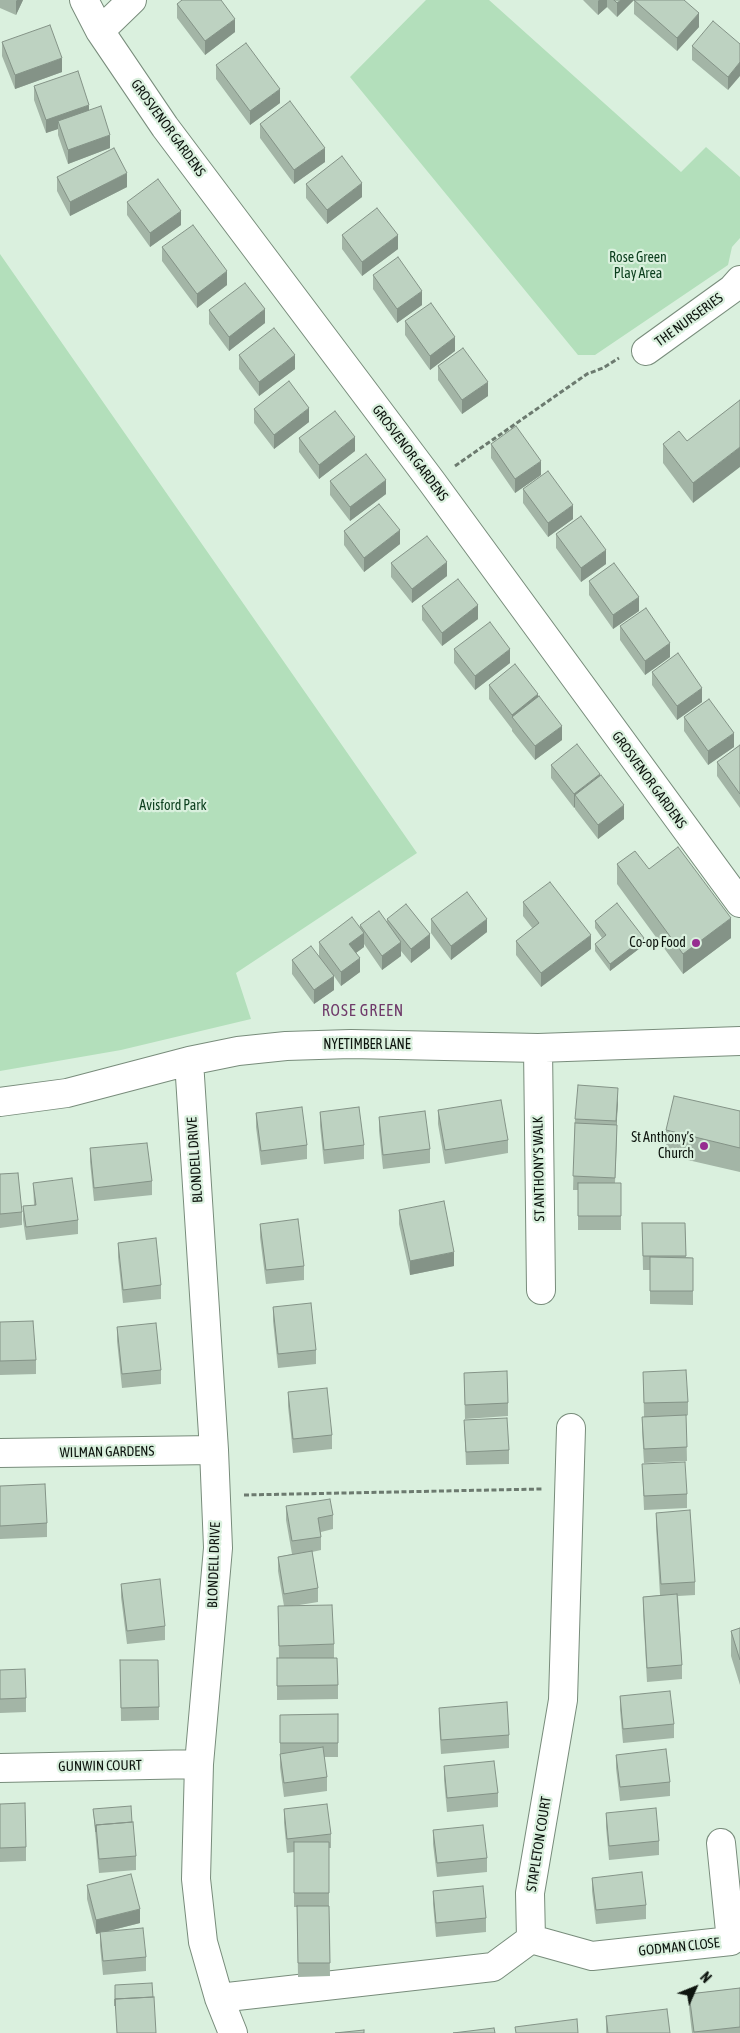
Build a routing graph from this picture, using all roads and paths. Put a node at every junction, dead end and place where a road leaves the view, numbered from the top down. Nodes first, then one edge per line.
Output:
1 (84, 0) edge
2 (132, 0) edge
3 (100, 31) junction
4 (737, 289) edge
5 (654, 346) joint
6 (455, 466) dead end
7 (740, 904) edge
8 (740, 1041) edge
9 (538, 1048) junction
10 (188, 1061) junction
11 (0, 1102) edge
12 (541, 1290) dead end
13 (571, 1428) dead end
14 (214, 1450) junction
15 (0, 1454) edge
16 (569, 1489) junction
17 (216, 1496) junction
18 (199, 1764) junction
19 (0, 1768) edge
20 (721, 1843) dead end
21 (531, 1940) junction
22 (219, 1998) junction
23 (233, 2033) edge

1 - 3 street, GROSVENOR GARDENS
2 - 3 street
3 - 7 street, GROSVENOR GARDENS
4 - 5 street, THE NURSERIES
5 - 6 path
8 - 9 street, NYETIMBER LANE
9 - 10 street, NYETIMBER LANE
9 - 12 street, ST ANTHONY'S WALK
10 - 11 street, NYETIMBER LANE
10 - 14 street, BLONDELL DRIVE
13 - 16 street, STAPLETON COURT
14 - 15 street, WILMAN GARDENS
14 - 17 street, BLONDELL DRIVE
16 - 17 path
16 - 21 street, STAPLETON COURT
17 - 18 street, BLONDELL DRIVE
18 - 19 street, GUNWIN COURT
18 - 22 street, BLONDELL DRIVE
20 - 21 street, GODMAN CLOSE
21 - 22 street
22 - 23 street, BLONDELL DRIVE

